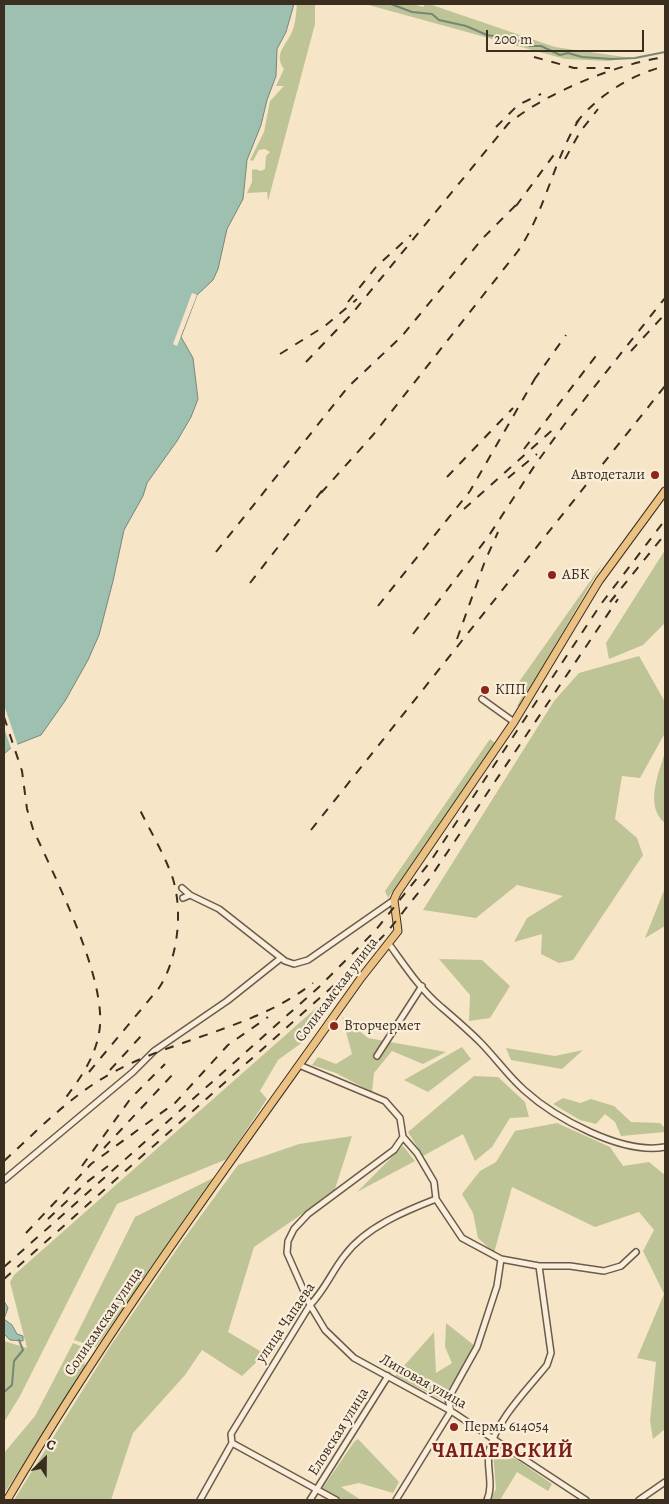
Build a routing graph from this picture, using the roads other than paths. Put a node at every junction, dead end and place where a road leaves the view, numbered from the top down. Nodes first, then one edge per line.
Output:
1 (665, 491) edge
2 (482, 699) dead end
3 (514, 722) junction
4 (182, 888) dead end
5 (190, 896) junction
6 (183, 898) dead end
7 (394, 900) junction
8 (389, 944) junction
9 (282, 958) junction
10 (422, 986) junction
11 (377, 1056) dead end
12 (299, 1065) junction
13 (403, 1137) junction
14 (665, 1147) edge
15 (4, 1180) edge
16 (436, 1199) junction
17 (636, 1252) dead end
18 (501, 1259) junction
19 (539, 1266) junction
20 (310, 1305) junction
21 (388, 1376) junction
22 (451, 1411) junction
23 (492, 1437) junction
24 (232, 1443) junction
25 (665, 1482) edge
26 (317, 1490) junction
27 (7, 1500) edge
28 (200, 1500) edge
29 (310, 1500) edge
30 (336, 1500) edge
31 (396, 1500) edge
32 (487, 1500) edge
33 (586, 1500) edge
34 (639, 1500) edge

1 - 3 main road
2 - 3 street
3 - 7 main road
4 - 5 street
5 - 6 street
5 - 9 street
7 - 8 main road, Соликамская улица
7 - 9 street
8 - 10 street
8 - 12 main road, Соликамская улица
9 - 15 street
10 - 11 street
10 - 14 street
12 - 13 street
12 - 27 main road, Соликамская улица
13 - 16 street
13 - 20 street, Липовая улица
16 - 18 street
16 - 20 street, улица Чапаева
17 - 19 street
18 - 19 street
18 - 22 street
19 - 23 street
20 - 21 street, Липовая улица
20 - 24 street, улица Чапаева
21 - 22 street, Липовая улица
21 - 26 street, Еловская улица
22 - 23 street, Липовая улица
22 - 31 street
23 - 32 street
23 - 33 street, Липовая улица
24 - 26 street
24 - 28 street, улица Чапаева
25 - 34 street
26 - 29 street, Еловская улица
26 - 30 street

